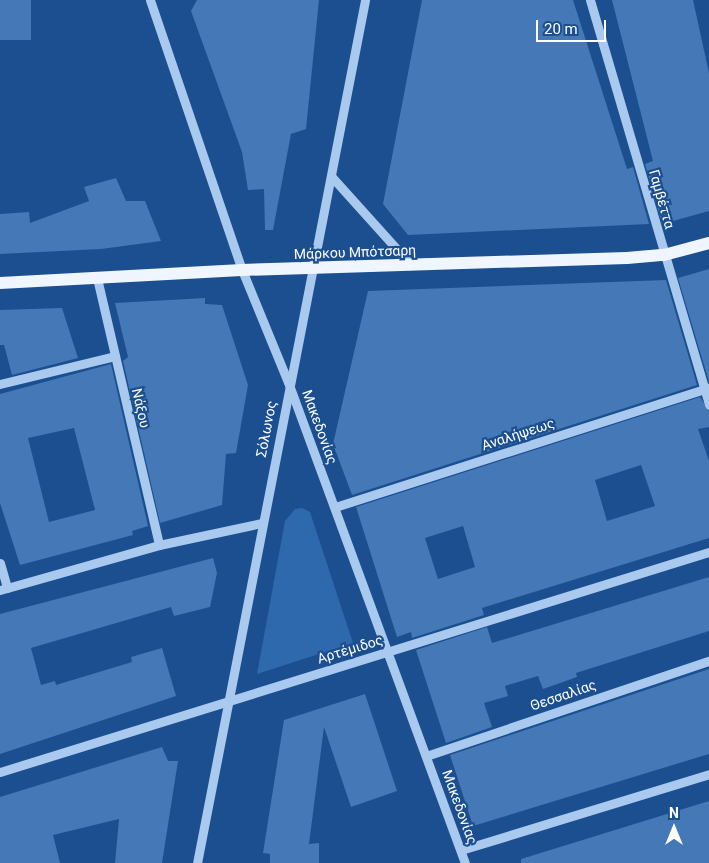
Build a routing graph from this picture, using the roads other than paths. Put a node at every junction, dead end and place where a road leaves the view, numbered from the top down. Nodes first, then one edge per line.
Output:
1 (150, 0) edge
2 (365, 0) edge
3 (590, 0) edge
4 (331, 176) junction
5 (709, 243) edge
6 (664, 255) junction
7 (411, 265) junction
8 (314, 268) junction
9 (242, 270) junction
10 (97, 278) junction
11 (0, 282) edge
12 (115, 356) junction
13 (288, 382) junction
14 (0, 384) edge
15 (706, 389) edge
16 (709, 405) edge
17 (334, 507) junction
18 (262, 523) junction
19 (159, 545) junction
20 (709, 552) edge
21 (0, 564) edge
22 (4, 589) edge
23 (385, 653) junction
24 (709, 660) edge
25 (228, 701) junction
26 (426, 756) junction
27 (0, 772) edge
28 (709, 774) edge
29 (461, 850) junction
30 (197, 863) edge
31 (465, 863) edge

1 - 9 street, Μακεδονίας
2 - 4 street, Σόλωνος
3 - 6 street, Γαμβέττα
4 - 7 street
4 - 8 street, Σόλωνος
5 - 6 main road, Μάρκου Μπότσαρη
6 - 7 main road, Μάρκου Μπότσαρη
6 - 15 street, Γαμβέττα
7 - 8 main road, Μάρκου Μπότσαρη
8 - 9 main road, Μάρκου Μπότσαρη
8 - 13 street, Σόλωνος
9 - 10 main road, Μάρκου Μπότσαρη
9 - 13 street, Μακεδονίας
10 - 11 main road, Μάρκου Μπότσαρη
10 - 12 street, Νάξου
12 - 14 street
12 - 19 street, Νάξου
13 - 17 street, Μακεδονίας
13 - 18 street, Σόλωνος
15 - 16 street, Γαμβέττα
15 - 17 street, Αναλήψεως
17 - 23 street, Μακεδονίας
18 - 19 street
18 - 25 street, Σόλωνος
19 - 22 street
20 - 23 street, Αρτέμιδος
21 - 22 street
23 - 25 street, Αρτέμιδος
23 - 26 street, Μακεδονίας
24 - 26 street, Θεσσαλίας
25 - 27 street, Αρτέμιδος
25 - 30 street, Σόλωνος
26 - 29 street, Μακεδονίας
28 - 29 street
29 - 31 street, Μακεδονίας

